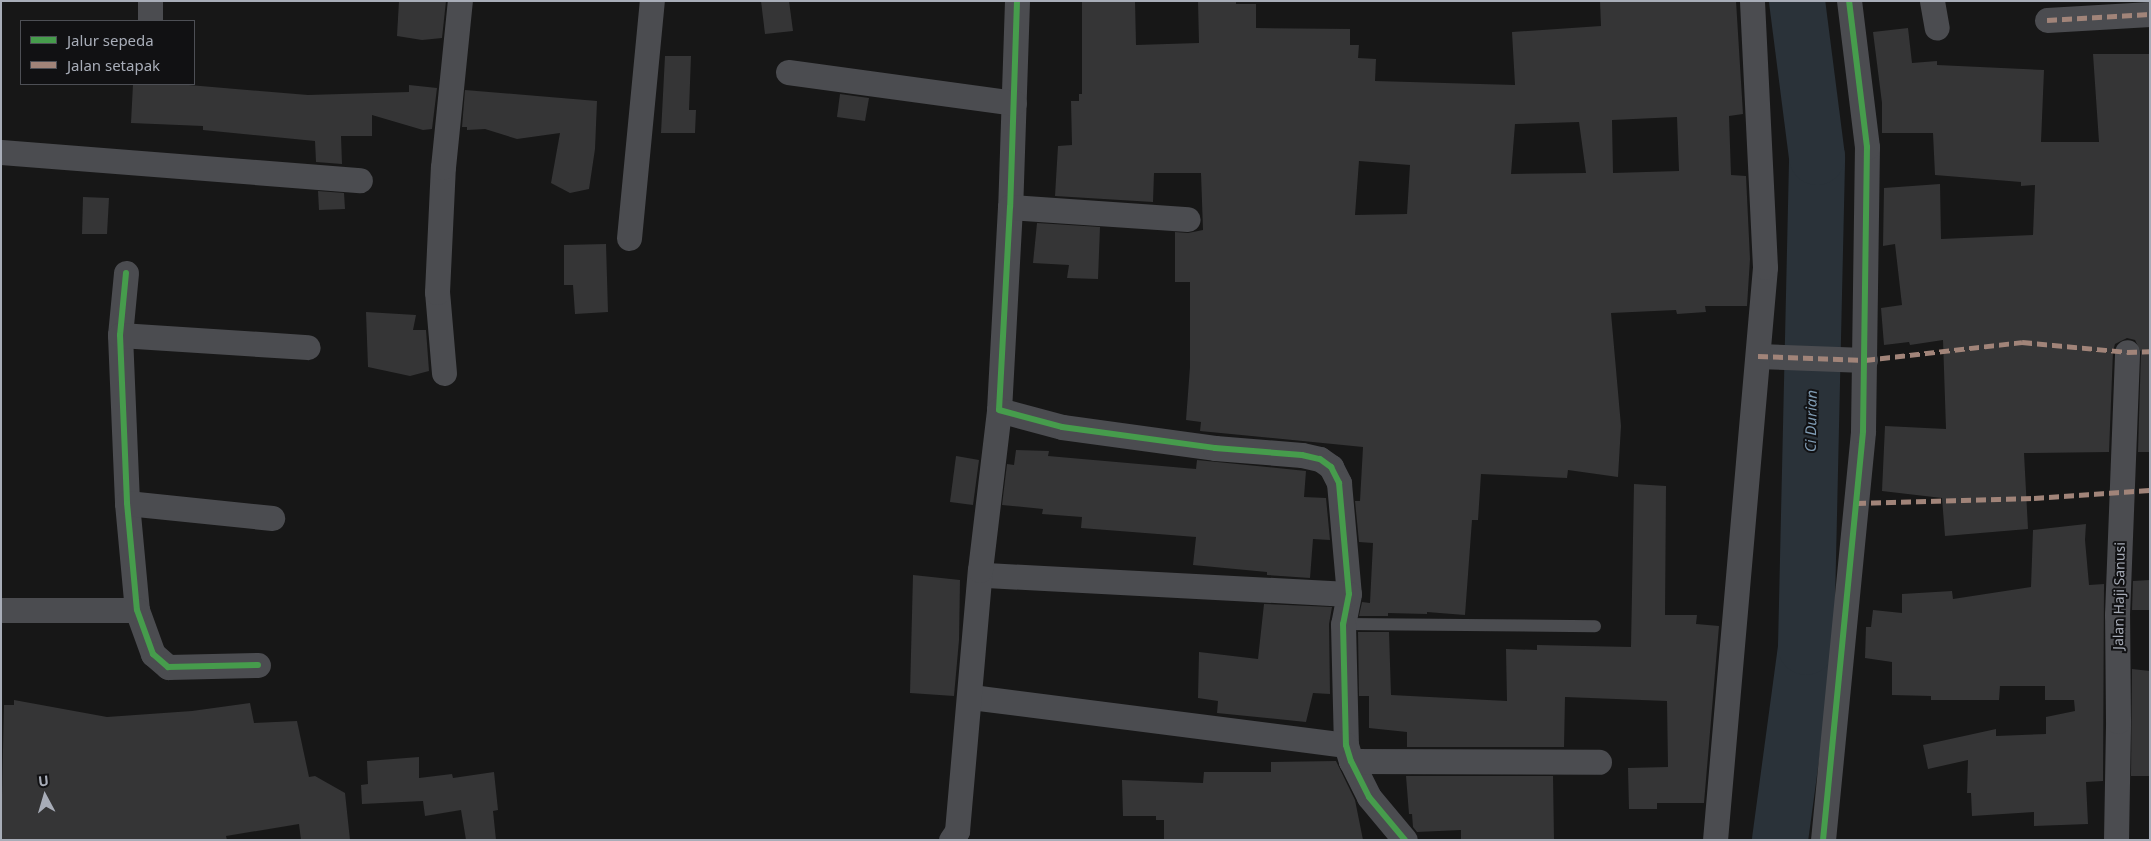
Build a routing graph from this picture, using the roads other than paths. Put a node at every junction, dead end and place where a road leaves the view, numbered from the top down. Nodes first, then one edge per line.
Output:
1 (150, 1) edge
2 (460, 1) edge
3 (652, 1) edge
4 (1017, 1) edge
5 (1752, 1) edge
6 (1849, 1) edge
7 (1932, 1) edge
8 (2150, 14) edge
9 (150, 20) edge
10 (2047, 20) dead end
11 (1937, 28) dead end
12 (788, 72) dead end
13 (1014, 103) junction
14 (1, 152) edge
15 (360, 180) dead end
16 (1010, 207) junction
17 (1188, 219) dead end
18 (629, 238) dead end
19 (126, 274) dead end
20 (120, 335) junction
21 (308, 347) dead end
22 (2127, 352) dead end
23 (1770, 357) junction
24 (1854, 360) junction
25 (444, 373) dead end
26 (1000, 410) junction
27 (127, 503) junction
28 (272, 518) dead end
29 (986, 575) dead end
30 (1349, 594) junction
31 (1, 610) edge
32 (136, 610) junction
33 (1343, 624) junction
34 (1595, 626) dead end
35 (258, 665) dead end
36 (979, 698) dead end
37 (1349, 753) junction
38 (1599, 762) dead end
39 (951, 840) edge
40 (1405, 840) edge
41 (1715, 840) edge
42 (1823, 840) edge
43 (2116, 840) edge

1 - 9 street
2 - 25 street
3 - 18 street
4 - 13 street
5 - 23 street
6 - 24 street
7 - 11 street
8 - 10 street
12 - 13 street
13 - 16 street
14 - 15 street
16 - 17 street
16 - 26 street
19 - 20 street
20 - 21 street
20 - 27 street
22 - 43 street, Jalan Haji Sanusi
23 - 24 street
23 - 41 street
24 - 42 street
26 - 30 street
26 - 39 street
27 - 28 street
27 - 32 street
29 - 30 street
30 - 33 street
31 - 32 street
32 - 35 street
33 - 34 lane
33 - 37 street
36 - 37 street
37 - 38 street
37 - 40 street

